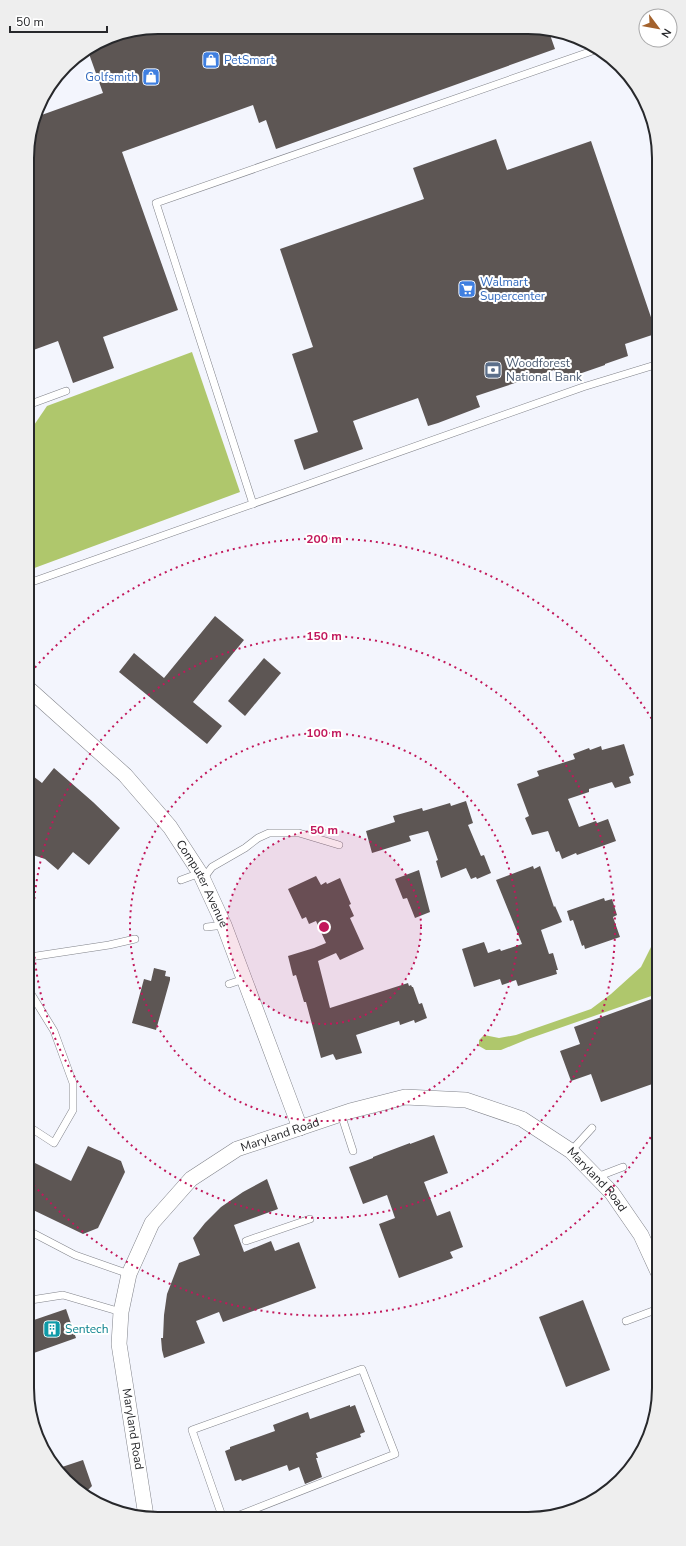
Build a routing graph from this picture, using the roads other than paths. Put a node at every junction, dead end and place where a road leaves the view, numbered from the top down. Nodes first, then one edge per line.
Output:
1 (591, 51) edge
2 (652, 367) edge
3 (66, 391) dead end
4 (34, 403) edge
5 (253, 504) junction
6 (34, 581) edge
7 (34, 693) edge
8 (339, 846) dead end
9 (202, 876) junction
10 (182, 880) dead end
11 (224, 925) junction
12 (207, 927) dead end
13 (135, 939) dead end
14 (34, 956) edge
15 (244, 979) junction
16 (229, 984) dead end
17 (34, 998) edge
18 (341, 1114) junction
19 (300, 1128) junction
20 (592, 1128) dead end
21 (34, 1130) edge
22 (353, 1151) dead end
23 (571, 1151) junction
24 (623, 1168) dead end
25 (597, 1178) junction
26 (310, 1219) dead end
27 (34, 1234) edge
28 (246, 1241) dead end
29 (652, 1259) edge
30 (129, 1274) junction
31 (34, 1300) edge
32 (652, 1311) edge
33 (121, 1312) junction
34 (626, 1321) dead end
35 (145, 1511) edge
36 (221, 1512) edge
37 (247, 1512) edge

1 - 5 lane
2 - 5 lane
3 - 4 lane
5 - 6 lane
7 - 9 street, Computer Avenue
8 - 9 lane
9 - 10 lane
9 - 11 street, Computer Avenue
11 - 12 lane
11 - 15 street, Computer Avenue
13 - 14 lane
15 - 16 lane
15 - 19 street, Computer Avenue
17 - 21 lane
18 - 19 street, Maryland Road
18 - 22 lane
18 - 23 street, Maryland Road
19 - 30 street, Maryland Road
20 - 23 lane
23 - 25 street, Maryland Road
24 - 25 lane
25 - 29 street, Maryland Road
26 - 28 lane
27 - 30 lane
30 - 33 street, Maryland Road
31 - 33 lane
32 - 34 lane
33 - 35 street, Maryland Road
36 - 37 lane

